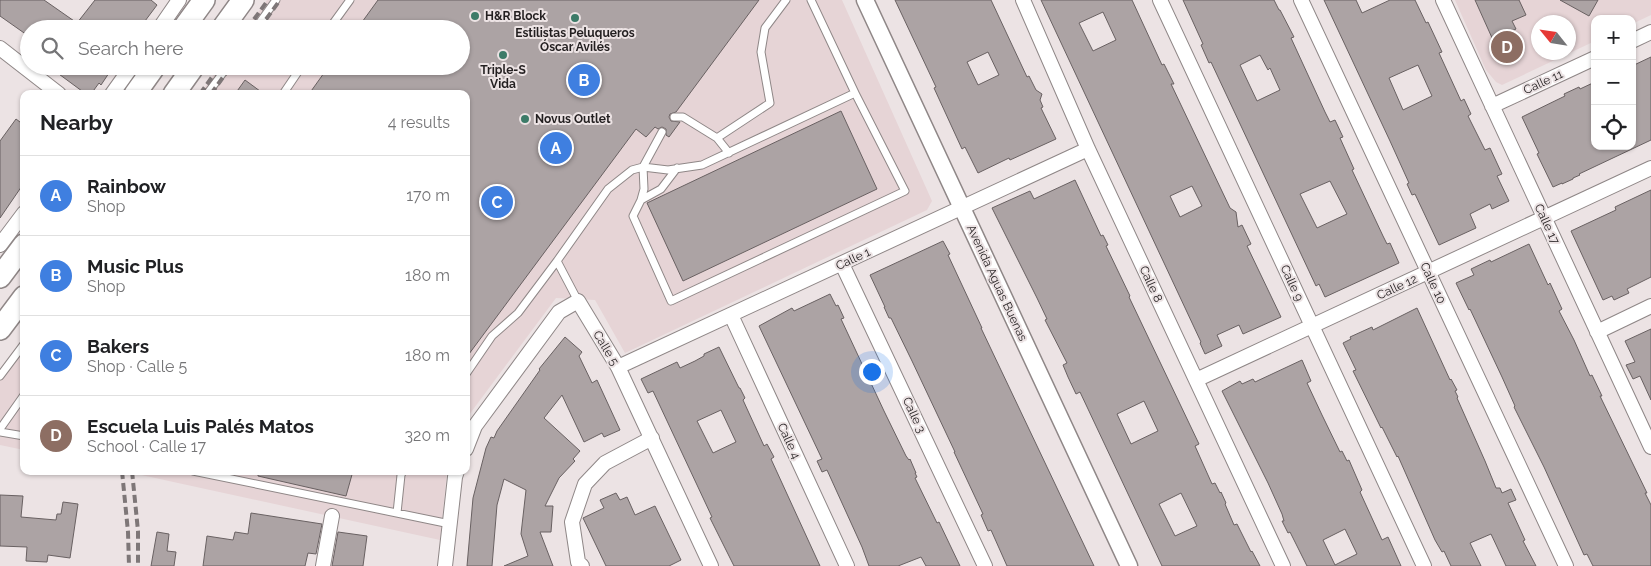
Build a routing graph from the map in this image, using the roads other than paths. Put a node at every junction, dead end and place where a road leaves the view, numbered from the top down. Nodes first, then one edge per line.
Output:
1 (179, 0) edge
2 (204, 0) edge
3 (243, 0) edge
4 (276, 0) edge
5 (350, 0) edge
6 (786, 0) edge
7 (811, 0) edge
8 (865, 0) edge
9 (1023, 0) edge
10 (1160, 0) edge
11 (1301, 0) edge
12 (1442, 0) edge
13 (165, 20) edge
14 (190, 20) edge
15 (229, 20) edge
16 (262, 20) edge
17 (336, 20) edge
18 (1651, 32) edge
19 (1636, 39) edge
20 (0, 48) edge
21 (1591, 60) edge
22 (20, 64) edge
23 (35, 75) edge
24 (126, 75) edge
25 (149, 75) edge
26 (188, 75) edge
27 (222, 75) edge
28 (296, 75) edge
29 (54, 90) edge
30 (115, 90) edge
31 (138, 90) edge
32 (177, 90) edge
33 (211, 90) edge
34 (286, 90) edge
35 (855, 93) junction
36 (1492, 106) junction
37 (674, 117) dead end
38 (662, 132) dead end
39 (718, 138) junction
40 (1088, 149) junction
41 (729, 153) junction
42 (643, 167) junction
43 (677, 168) junction
44 (1651, 168) edge
45 (642, 200) junction
46 (962, 208) junction
47 (20, 218) edge
48 (1544, 219) junction
49 (0, 245) edge
50 (20, 250) edge
51 (557, 261) junction
52 (842, 264) junction
53 (1428, 273) junction
54 (0, 277) edge
55 (578, 301) junction
56 (20, 302) edge
57 (1651, 306) edge
58 (731, 315) junction
59 (1312, 326) junction
60 (0, 330) edge
61 (1597, 332) junction
62 (20, 349) edge
63 (618, 367) junction
64 (470, 368) edge
65 (0, 376) edge
66 (1196, 380) junction
67 (20, 401) edge
68 (0, 430) edge
69 (20, 435) edge
70 (652, 438) junction
71 (470, 439) edge
72 (1650, 443) edge
73 (212, 475) edge
74 (401, 475) edge
75 (456, 475) edge
76 (397, 513) junction
77 (332, 516) dead end
78 (450, 524) junction
79 (323, 566) edge
80 (445, 566) edge
81 (582, 566) edge
82 (711, 566) edge
83 (847, 566) edge
84 (985, 566) edge
85 (1129, 566) edge
86 (1283, 566) edge
87 (1424, 566) edge
88 (1566, 566) edge

1 - 13 street
2 - 14 main road
3 - 15 main road
4 - 16 lane
5 - 17 lane
6 - 39 lane
7 - 35 lane
8 - 46 street, Avenida Aguas Buenas
9 - 40 street, Calle 8
10 - 59 street, Calle 9
11 - 53 street, Calle 10
12 - 36 street, Calle 17
18 - 19 street
20 - 22 street
21 - 36 street, Calle 11
23 - 29 street
24 - 30 street
25 - 31 main road
26 - 32 main road
27 - 33 lane
28 - 34 lane
35 - 41 lane
35 - 45 lane
36 - 48 street, Calle 17
37 - 39 lane
38 - 42 lane
39 - 41 lane
40 - 46 street, Calle 1
40 - 66 street, Calle 8
41 - 43 lane
42 - 43 lane
42 - 45 lane
42 - 51 lane
43 - 45 lane
44 - 48 street, Calle 12
46 - 52 street, Calle 1
46 - 85 street, Avenida Aguas Buenas
47 - 49 street
48 - 53 street, Calle 12
48 - 61 street, Calle 17
50 - 54 main road
51 - 55 lane
51 - 64 lane
52 - 58 street, Calle 1
52 - 84 street, Calle 3
53 - 59 street, Calle 12
53 - 88 street, Calle 10
55 - 63 street, Calle 5
55 - 71 street
56 - 60 main road
57 - 61 street
58 - 63 street, Calle 1
58 - 83 street, Calle 4
59 - 66 street, Calle 12
59 - 87 street, Calle 9
61 - 72 street, Calle 17
62 - 65 lane
63 - 70 street, Calle 5
66 - 86 street, Calle 8
67 - 68 lane
68 - 69 lane
70 - 81 street
70 - 82 street, Calle 5
73 - 76 lane
74 - 76 lane
75 - 78 street
76 - 78 lane
77 - 79 street
78 - 80 street

